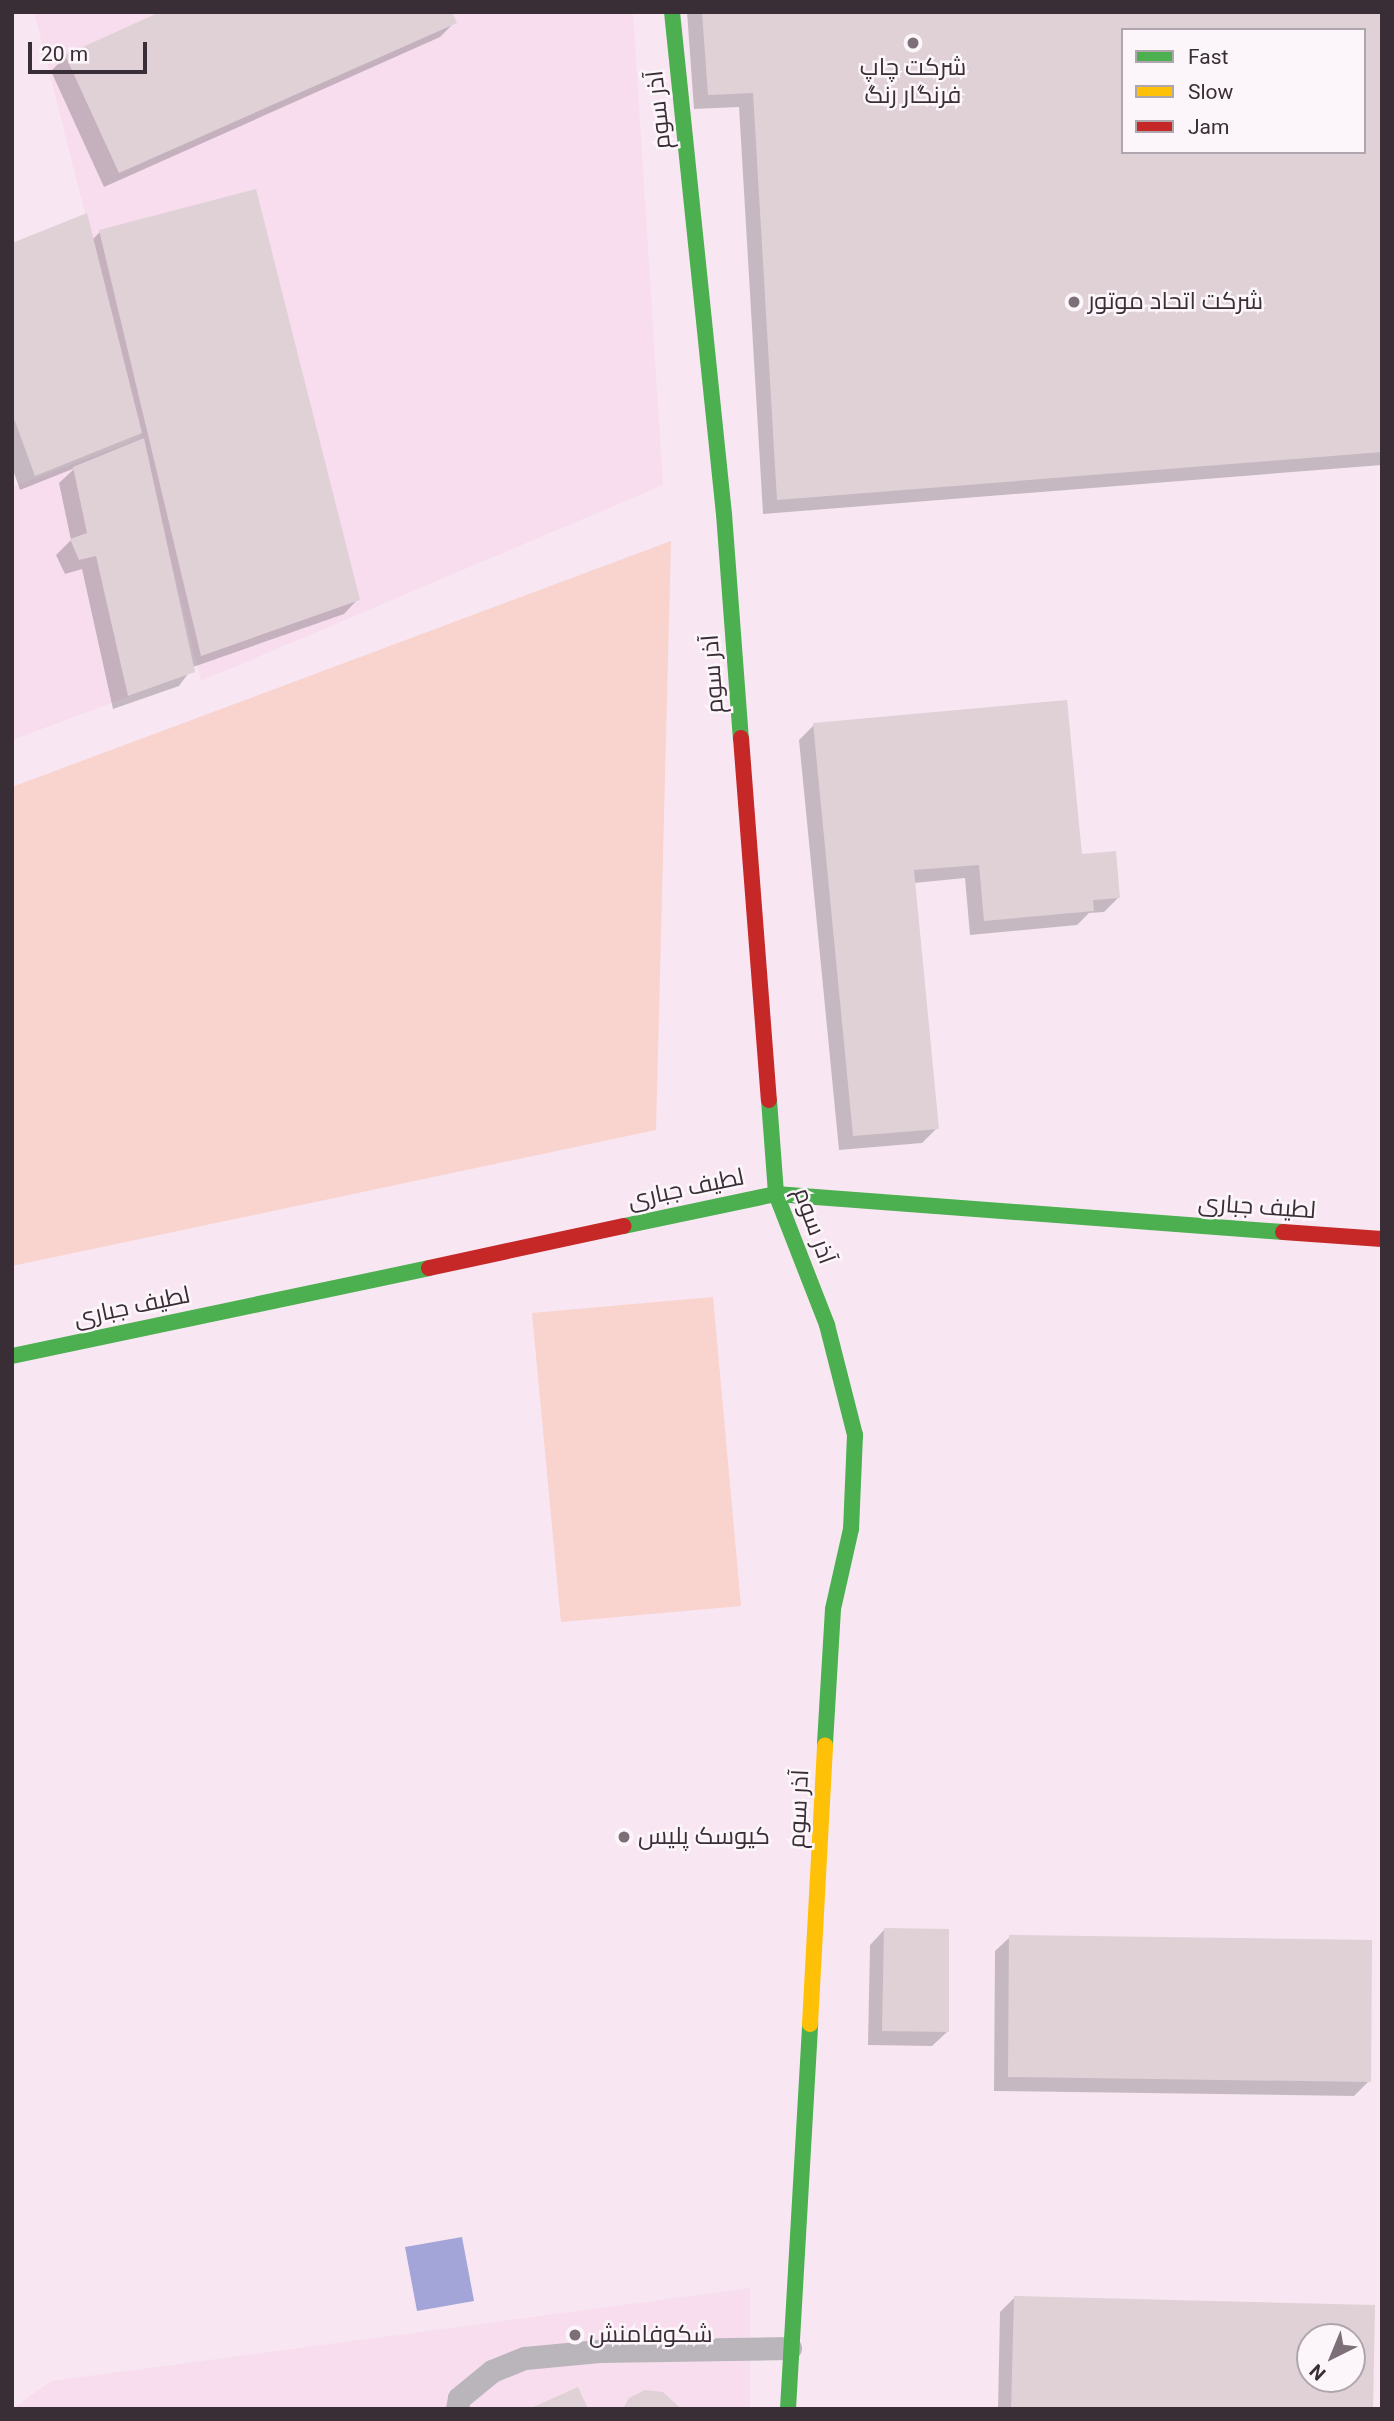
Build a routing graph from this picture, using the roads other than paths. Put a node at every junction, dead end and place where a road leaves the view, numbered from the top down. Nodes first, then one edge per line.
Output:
1 (672, 12) edge
2 (776, 1194) junction
3 (1382, 1239) edge
4 (12, 1356) edge
5 (790, 2348) junction
6 (457, 2409) edge
7 (788, 2409) edge

1 - 2 street, آذر سوم
2 - 3 street, لطیف جباری
2 - 4 street, لطیف جباری
2 - 5 street, آذر سوم
5 - 6 lane
5 - 7 street, آذر سوم

